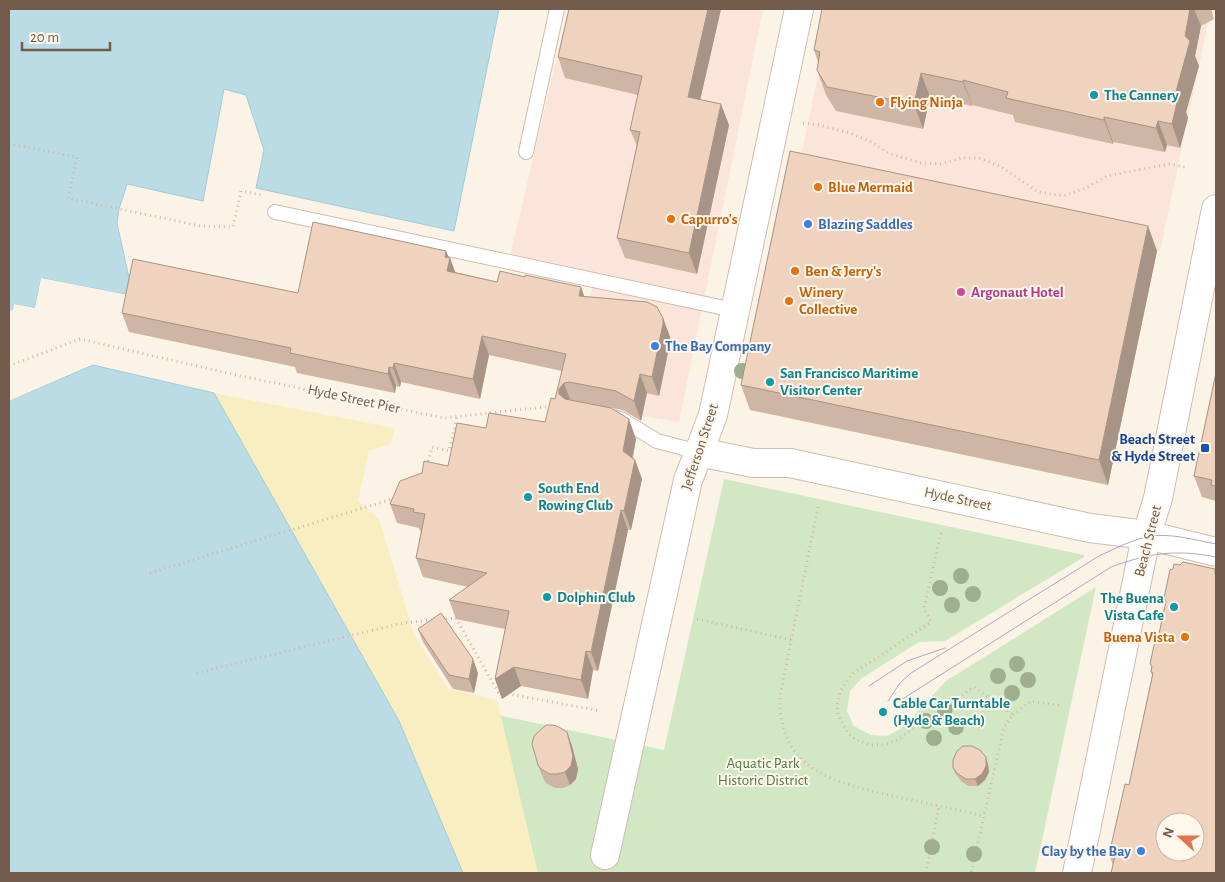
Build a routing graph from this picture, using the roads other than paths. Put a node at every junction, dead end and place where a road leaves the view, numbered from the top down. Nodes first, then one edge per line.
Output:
1 (557, 9) edge
2 (798, 9) edge
3 (526, 152) dead end
4 (1216, 209) edge
5 (275, 212) dead end
6 (734, 310) junction
7 (602, 415) edge
8 (699, 452) junction
9 (1147, 535) junction
10 (1216, 552) edge
11 (605, 855) dead end
12 (1077, 873) edge

1 - 3 lane
2 - 6 street, Jefferson Street
4 - 9 street, Beach Street
5 - 6 lane
6 - 8 street, Jefferson Street
7 - 8 lane
8 - 9 street, Hyde Street
8 - 11 street, Jefferson Street
9 - 10 street, Hyde Street
9 - 12 street, Beach Street

